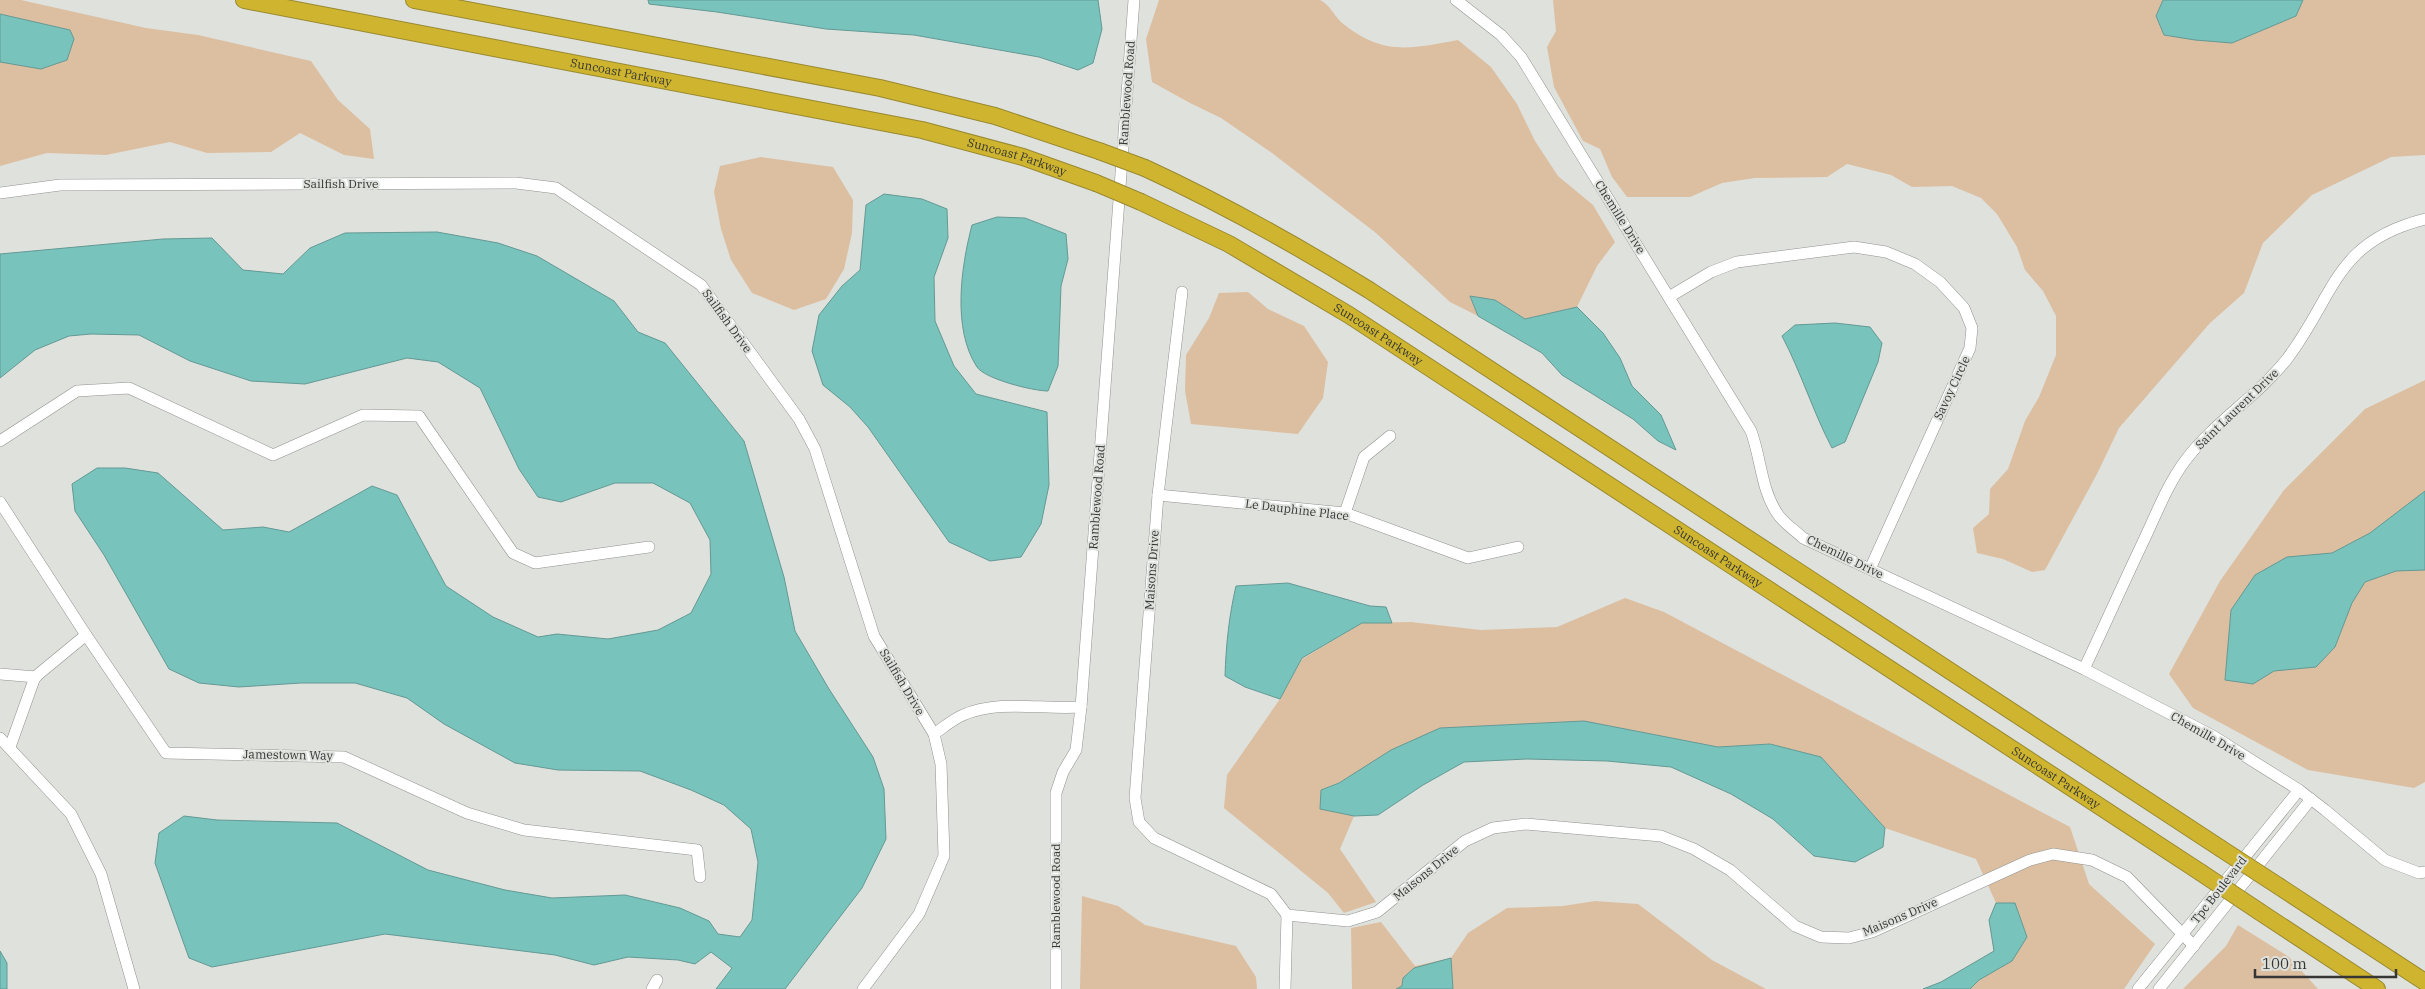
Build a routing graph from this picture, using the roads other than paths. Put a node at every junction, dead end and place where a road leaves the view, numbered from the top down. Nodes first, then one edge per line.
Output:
1 (244, 0) edge
2 (414, 0) edge
3 (1134, 0) edge
4 (1456, 0) edge
5 (0, 193) edge
6 (2425, 219) edge
7 (1182, 292) dead end
8 (1669, 297) junction
9 (1390, 436) dead end
10 (0, 441) edge
11 (1158, 495) junction
12 (0, 502) edge
13 (1345, 513) junction
14 (650, 547) dead end
15 (1518, 547) dead end
16 (1870, 569) junction
17 (86, 635) junction
18 (2084, 669) junction
19 (0, 674) edge
20 (36, 677) junction
21 (1081, 707) junction
22 (934, 734) junction
23 (0, 738) edge
24 (10, 747) junction
25 (2299, 790) junction
26 (2311, 799) junction
27 (2425, 872) edge
28 (700, 877) dead end
29 (1287, 915) junction
30 (2183, 935) junction
31 (2194, 946) junction
32 (2425, 982) edge
33 (134, 989) edge
34 (863, 989) edge
35 (1056, 989) edge
36 (1286, 989) edge
37 (2138, 989) edge
38 (2159, 989) edge
39 (2377, 989) edge

1 - 39 highway, Suncoast Parkway, bridge
2 - 32 highway, bridge
3 - 21 street, Ramblewood Road
4 - 8 street, Chemille Drive
5 - 22 street, Sailfish Drive
6 - 18 street, Saint Laurent Drive
7 - 11 street, Maisons Drive
8 - 16 street, Chemille Drive
8 - 16 street, Savoy Circle
9 - 13 street
10 - 14 street
11 - 13 street, Le Dauphine Place
11 - 29 street, Maisons Drive
12 - 17 street, Jamestown Way
13 - 15 street, Le Dauphine Place
16 - 18 street, Chemille Drive
17 - 20 street
17 - 28 street, Jamestown Way
18 - 25 street, Chemille Drive
19 - 20 street
20 - 24 street
21 - 22 street
21 - 35 street, Ramblewood Road
22 - 34 street, Sailfish Drive
23 - 24 street
24 - 33 street
25 - 26 street, Chemille Drive
25 - 30 street, Tpc Boulevard
26 - 27 street, Chemille Drive
26 - 31 street, Tpc Boulevard
29 - 30 street, Maisons Drive
29 - 36 street
30 - 31 street, Maisons Drive
30 - 37 street, Tpc Boulevard
31 - 38 street, Tpc Boulevard

